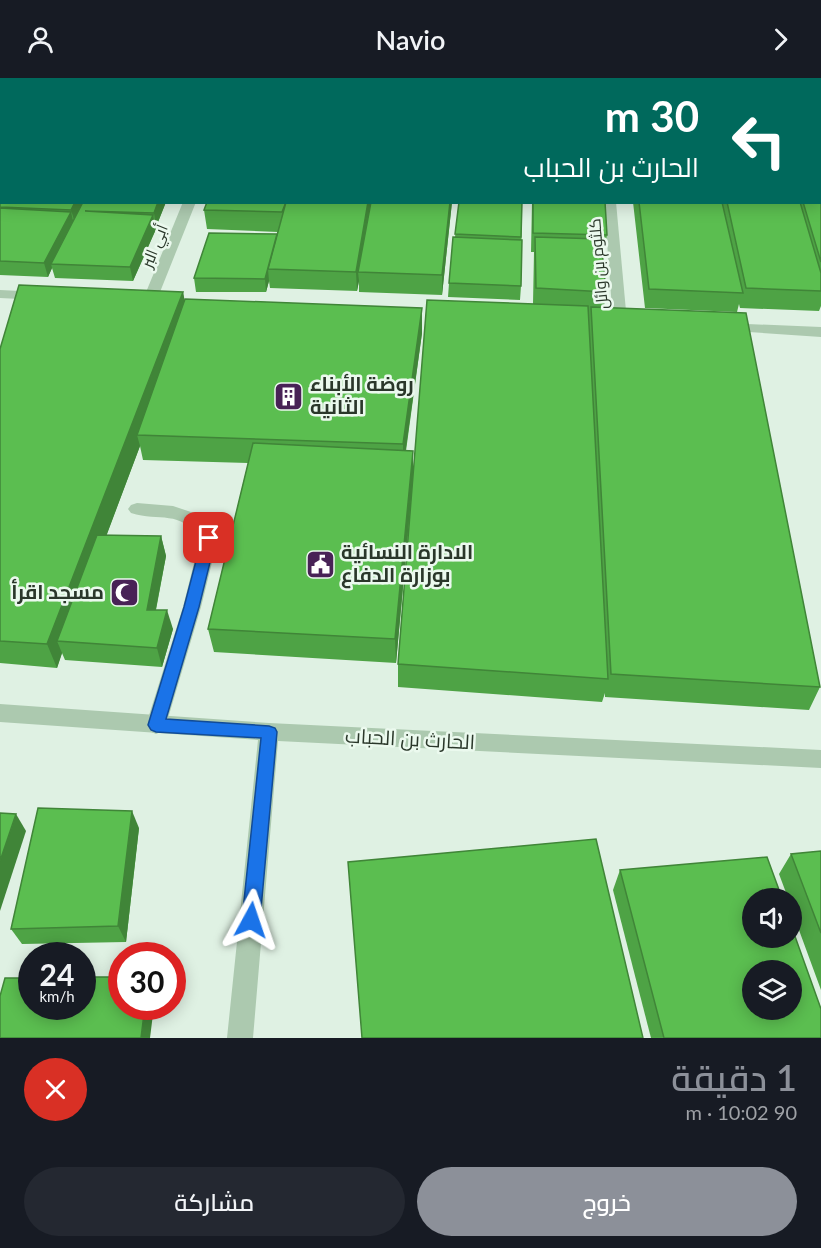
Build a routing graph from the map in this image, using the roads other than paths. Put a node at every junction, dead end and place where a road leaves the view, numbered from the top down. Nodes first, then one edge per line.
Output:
1 (189, 204) edge
2 (610, 204) edge
3 (0, 294) edge
4 (57, 297) edge
5 (149, 302) edge
6 (620, 322) edge
7 (714, 327) edge
8 (821, 332) edge
9 (138, 509) dead end
10 (0, 713) edge
11 (156, 725) junction
12 (269, 732) junction
13 (821, 759) edge
14 (240, 1038) edge

1 - 5 street, أبي البر
2 - 6 street, كلثوم بن وائل
3 - 4 street
7 - 8 street
9 - 11 street
10 - 11 street, الحارث بن الحباب
11 - 12 street, الحارث بن الحباب
12 - 13 street, الحارث بن الحباب
12 - 14 street

